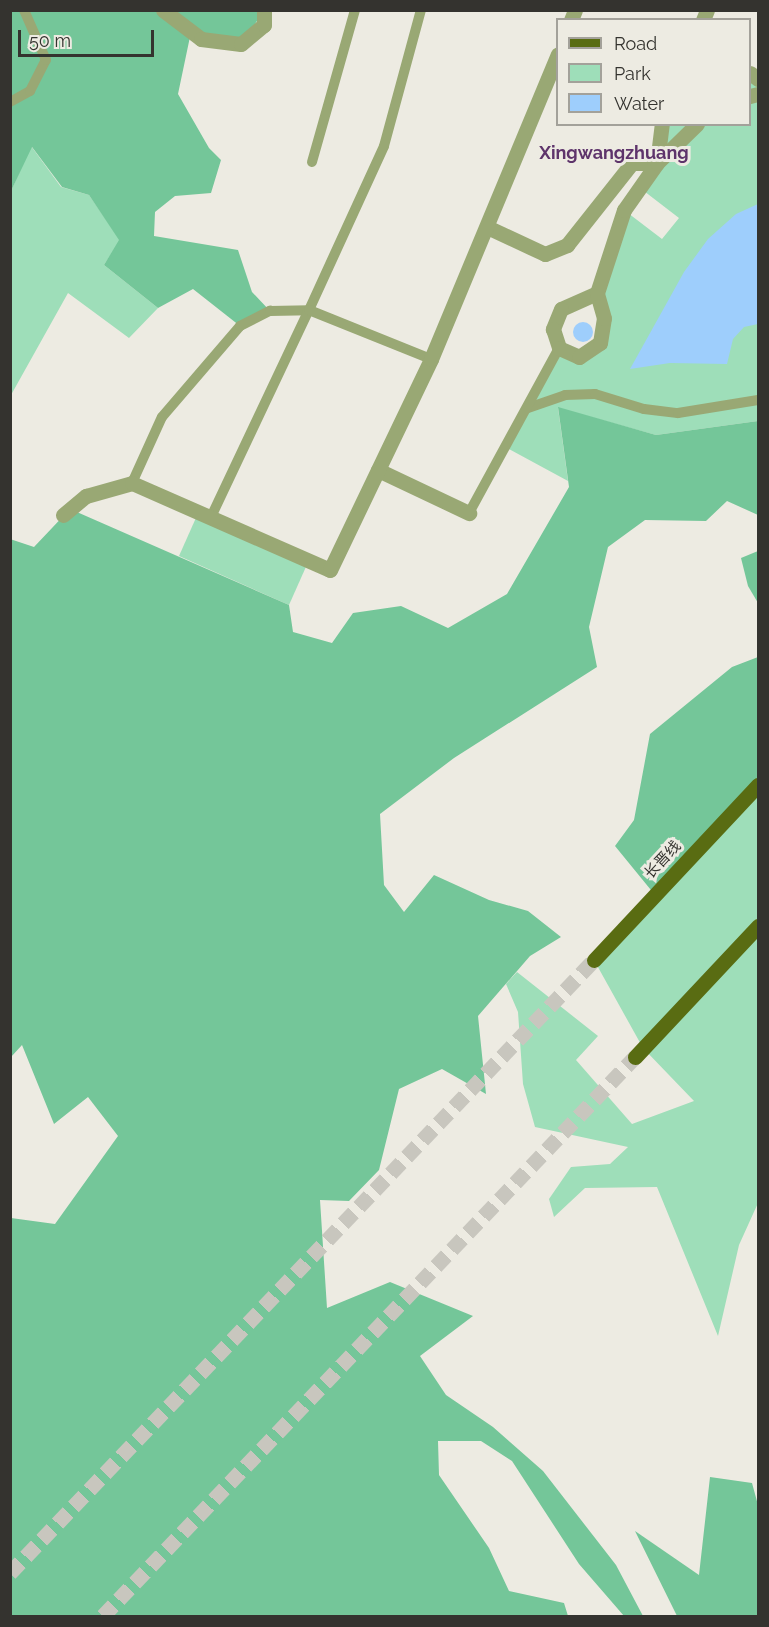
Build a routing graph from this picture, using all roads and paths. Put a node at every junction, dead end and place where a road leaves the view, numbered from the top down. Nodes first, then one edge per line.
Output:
1 (24, 10) edge
2 (163, 10) edge
3 (264, 10) edge
4 (355, 10) edge
5 (421, 10) edge
6 (556, 59) edge
7 (10, 102) edge
8 (662, 126) edge
9 (695, 126) edge
10 (312, 162) dead end
11 (657, 163) junction
12 (487, 227) junction
13 (597, 293) junction
14 (309, 310) junction
15 (559, 348) junction
16 (431, 359) junction
17 (759, 400) edge
18 (528, 408) junction
19 (378, 470) junction
20 (132, 483) junction
21 (469, 513) joint
22 (63, 515) dead end
23 (211, 517) junction
24 (759, 785) edge
25 (759, 926) edge
26 (594, 960) tunnel mouth
27 (635, 1056) tunnel mouth

1 - 7 lane
2 - 3 street
4 - 10 lane
5 - 14 lane
6 - 12 street
8 - 11 street
9 - 11 street
11 - 12 street
11 - 13 street
12 - 16 street
13 - 15 street
13 - 15 street
14 - 16 lane
14 - 20 lane
14 - 23 lane
15 - 18 lane
16 - 19 street
17 - 18 lane
18 - 21 lane
19 - 21 street
19 - 23 street
20 - 22 street
20 - 23 street
24 - 26 main road, 长晋线
25 - 27 main road

